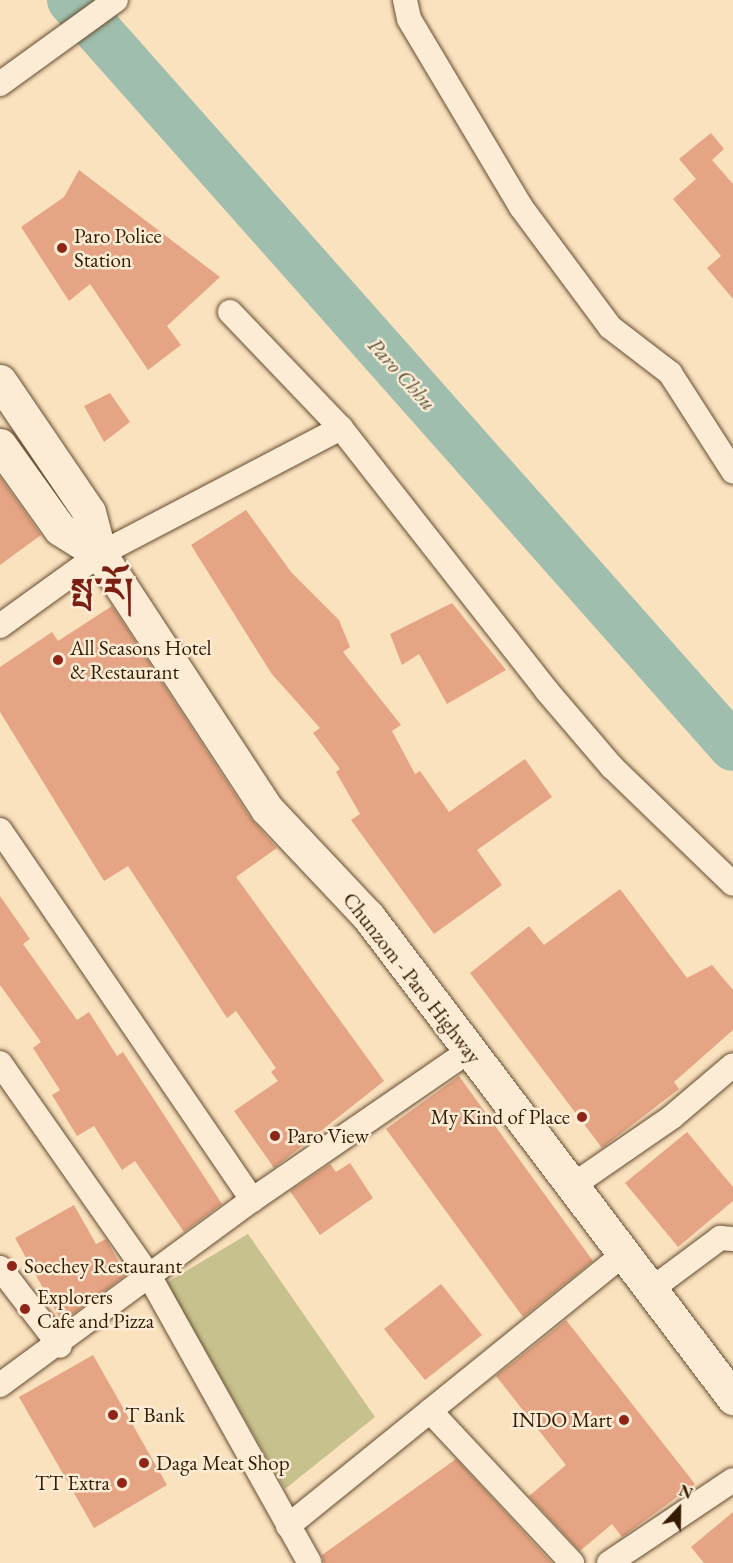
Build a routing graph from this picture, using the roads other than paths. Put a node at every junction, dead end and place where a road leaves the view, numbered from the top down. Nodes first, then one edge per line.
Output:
1 (116, 0) edge
2 (405, 0) edge
3 (0, 84) edge
4 (230, 312) dead end
5 (0, 381) edge
6 (341, 428) junction
7 (0, 445) edge
8 (733, 471) edge
9 (100, 554) junction
10 (0, 626) edge
11 (0, 830) edge
12 (733, 884) edge
13 (470, 1050) junction
14 (0, 1063) edge
15 (733, 1065) edge
16 (572, 1186) junction
17 (252, 1200) junction
18 (733, 1239) edge
19 (622, 1256) junction
20 (0, 1268) edge
21 (151, 1279) junction
22 (649, 1291) junction
23 (60, 1346) junction
24 (0, 1385) edge
25 (733, 1398) edge
26 (430, 1411) junction
27 (733, 1480) edge
28 (288, 1526) junction
29 (310, 1563) edge
30 (572, 1563) edge
31 (609, 1563) edge

1 - 3 street
2 - 8 street
4 - 6 street
5 - 9 street, Chunzom - Paro Highway
6 - 9 street
6 - 12 street
7 - 9 street, Chunzom - Paro Highway
9 - 10 street
9 - 13 street, Chunzom - Paro Highway
11 - 17 street
13 - 16 street, Chunzom - Paro Highway
13 - 17 street
14 - 21 street
15 - 16 street
16 - 19 street, Chunzom - Paro Highway
17 - 21 street
18 - 22 street
19 - 22 street, Chunzom - Paro Highway
19 - 26 street
20 - 23 street
21 - 23 street
21 - 28 street
22 - 25 street, Chunzom - Paro Highway
23 - 24 street
26 - 28 street
26 - 30 street
27 - 31 street
28 - 29 street

